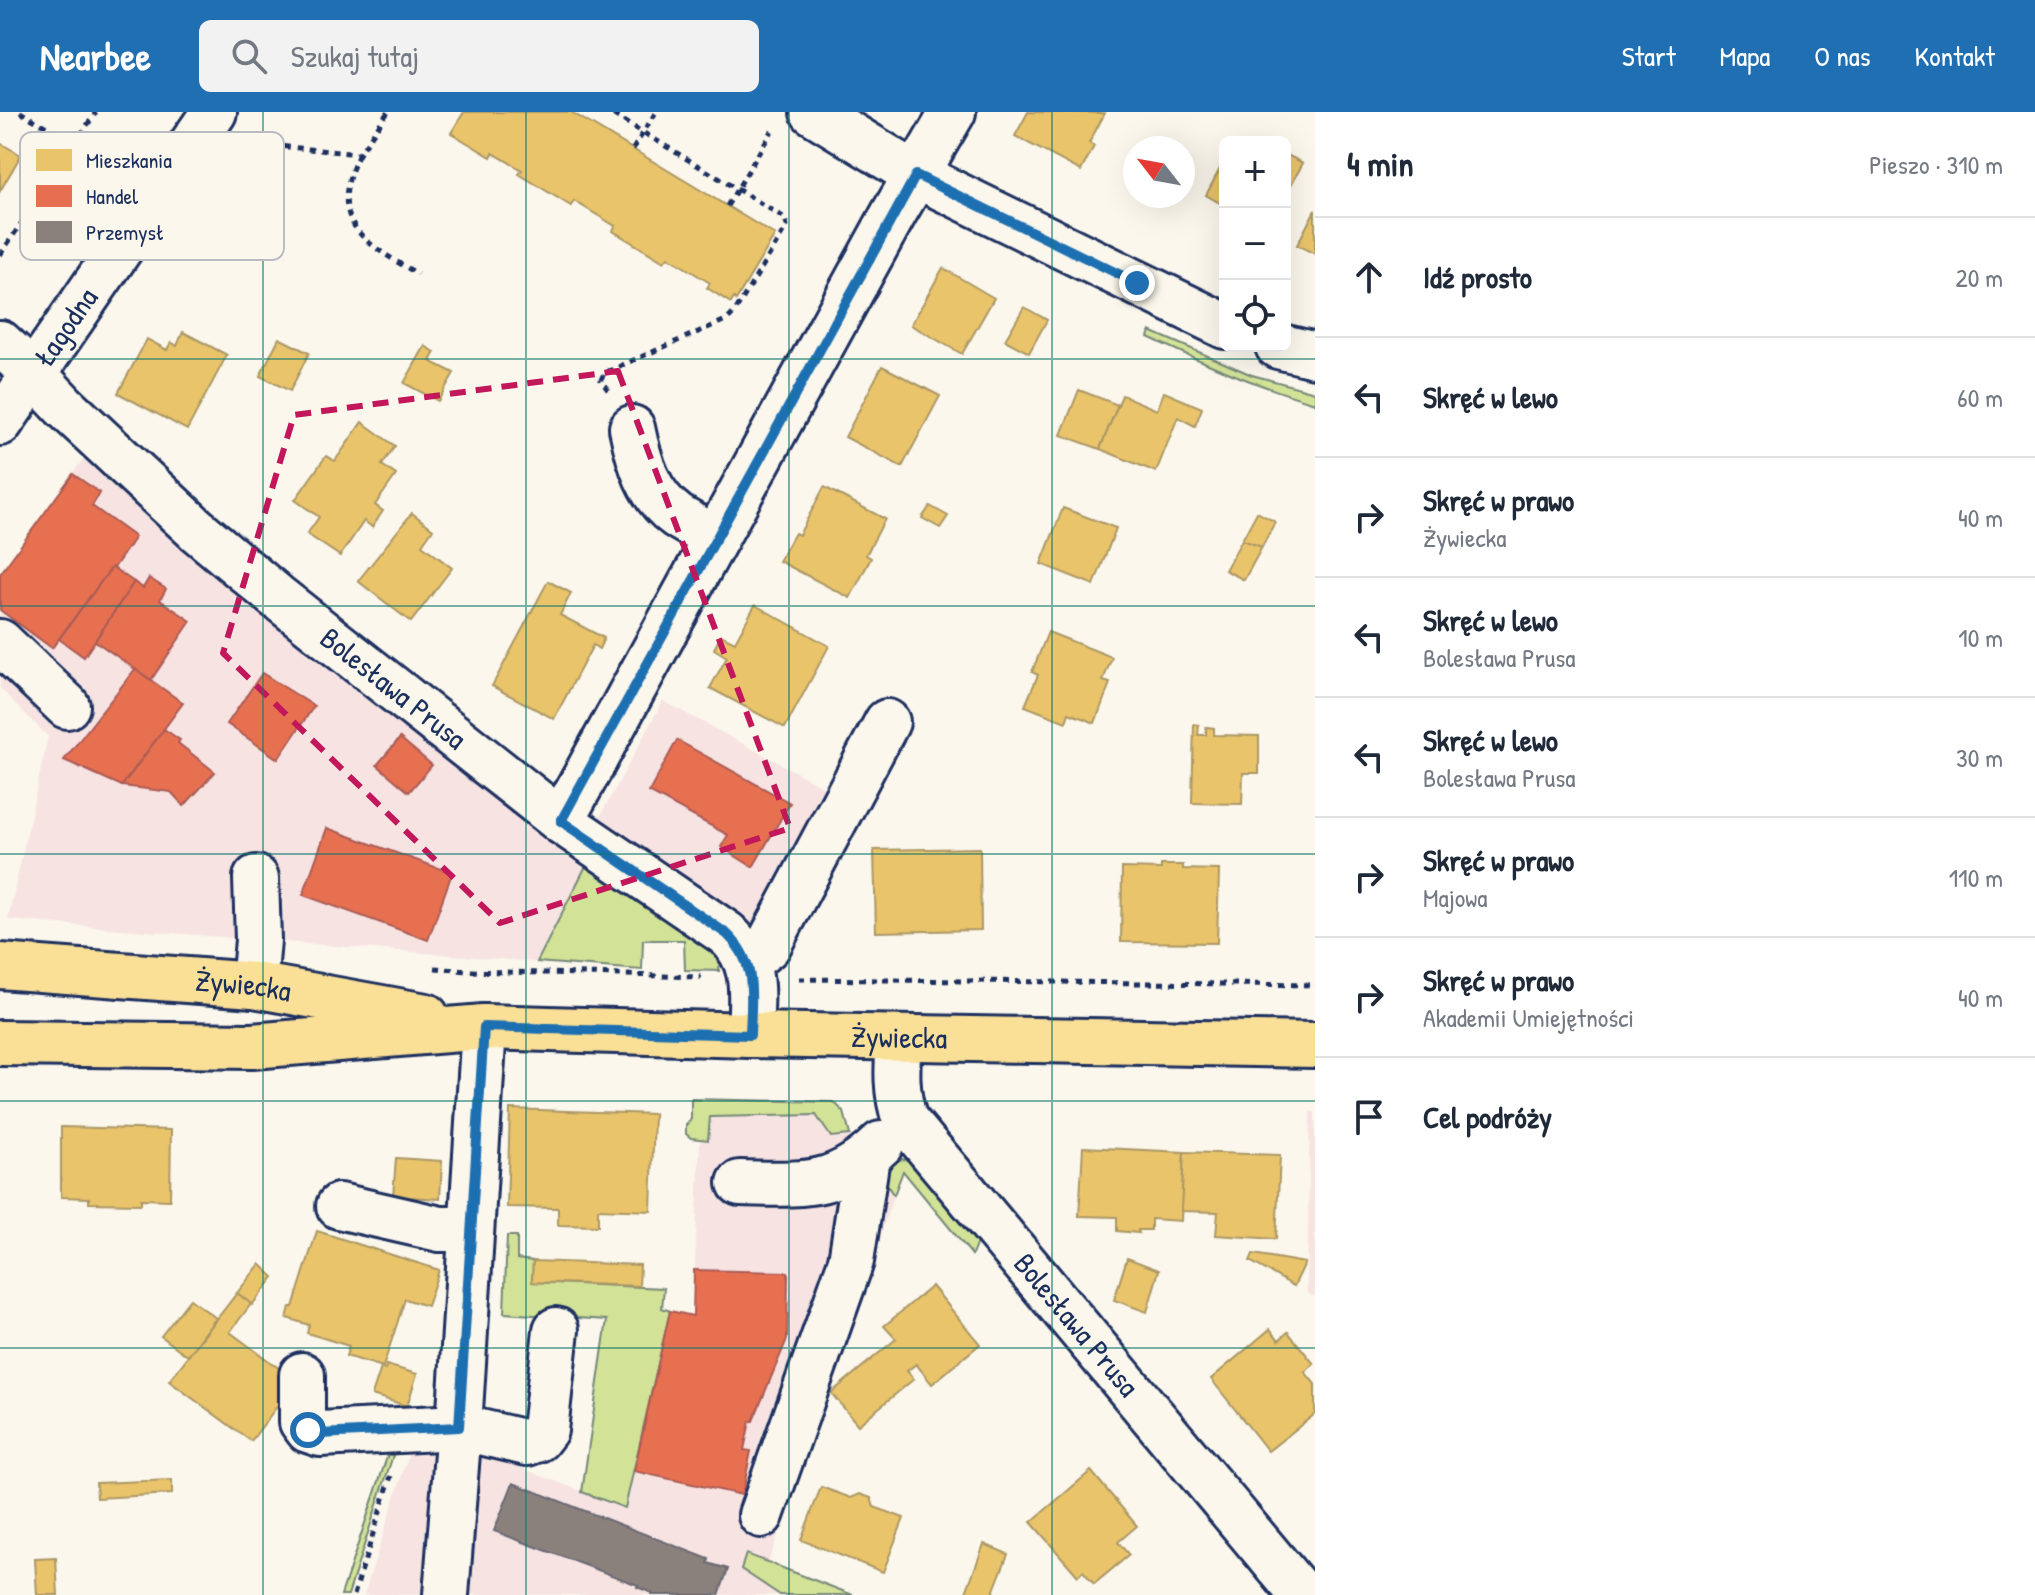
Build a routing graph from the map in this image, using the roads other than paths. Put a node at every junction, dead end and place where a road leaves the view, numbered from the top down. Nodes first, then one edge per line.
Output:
1 (953, 112) edge
2 (796, 117) edge
3 (916, 175) junction
4 (124, 260) edge
5 (1219, 323) edge
6 (0, 343) edge
7 (1291, 349) edge
8 (1315, 355) edge
9 (34, 374) junction
10 (0, 423) edge
11 (632, 428) dead end
12 (716, 538) junction
13 (0, 642) edge
14 (67, 706) dead end
15 (887, 722) dead end
16 (561, 821) junction
17 (256, 878) dead end
18 (0, 966) edge
19 (749, 970) junction
20 (254, 985) junction
21 (484, 1027) junction
22 (750, 1035) junction
23 (899, 1038) junction
24 (0, 1043) edge
25 (1315, 1045) edge
26 (905, 1120) junction
27 (867, 1157) junction
28 (740, 1183) dead end
29 (339, 1206) dead end
30 (471, 1229) junction
31 (556, 1330) dead end
32 (302, 1375) dead end
33 (458, 1439) junction
34 (761, 1515) dead end
35 (446, 1595) edge
36 (1302, 1595) edge

1 - 3 street
2 - 3 street
3 - 5 street
3 - 12 street
4 - 9 street, Łagodna
6 - 9 street, Bolesława Prusa
7 - 8 street
9 - 10 street, Łagodna
9 - 16 street, Bolesława Prusa
11 - 12 street
12 - 16 street
13 - 14 street
15 - 19 street
16 - 19 street, Bolesława Prusa
17 - 20 street
18 - 20 main road, Żywiecka
19 - 22 street
20 - 21 main road, Żywiecka
21 - 22 main road, Żywiecka
21 - 24 main road, Żywiecka
21 - 30 street
22 - 23 main road, Żywiecka
23 - 25 main road, Żywiecka
23 - 26 street, Bolesława Prusa
26 - 27 street
26 - 36 street, Bolesława Prusa
27 - 28 street
27 - 34 street
29 - 30 street
30 - 33 street
31 - 33 street
32 - 33 street
33 - 35 street

